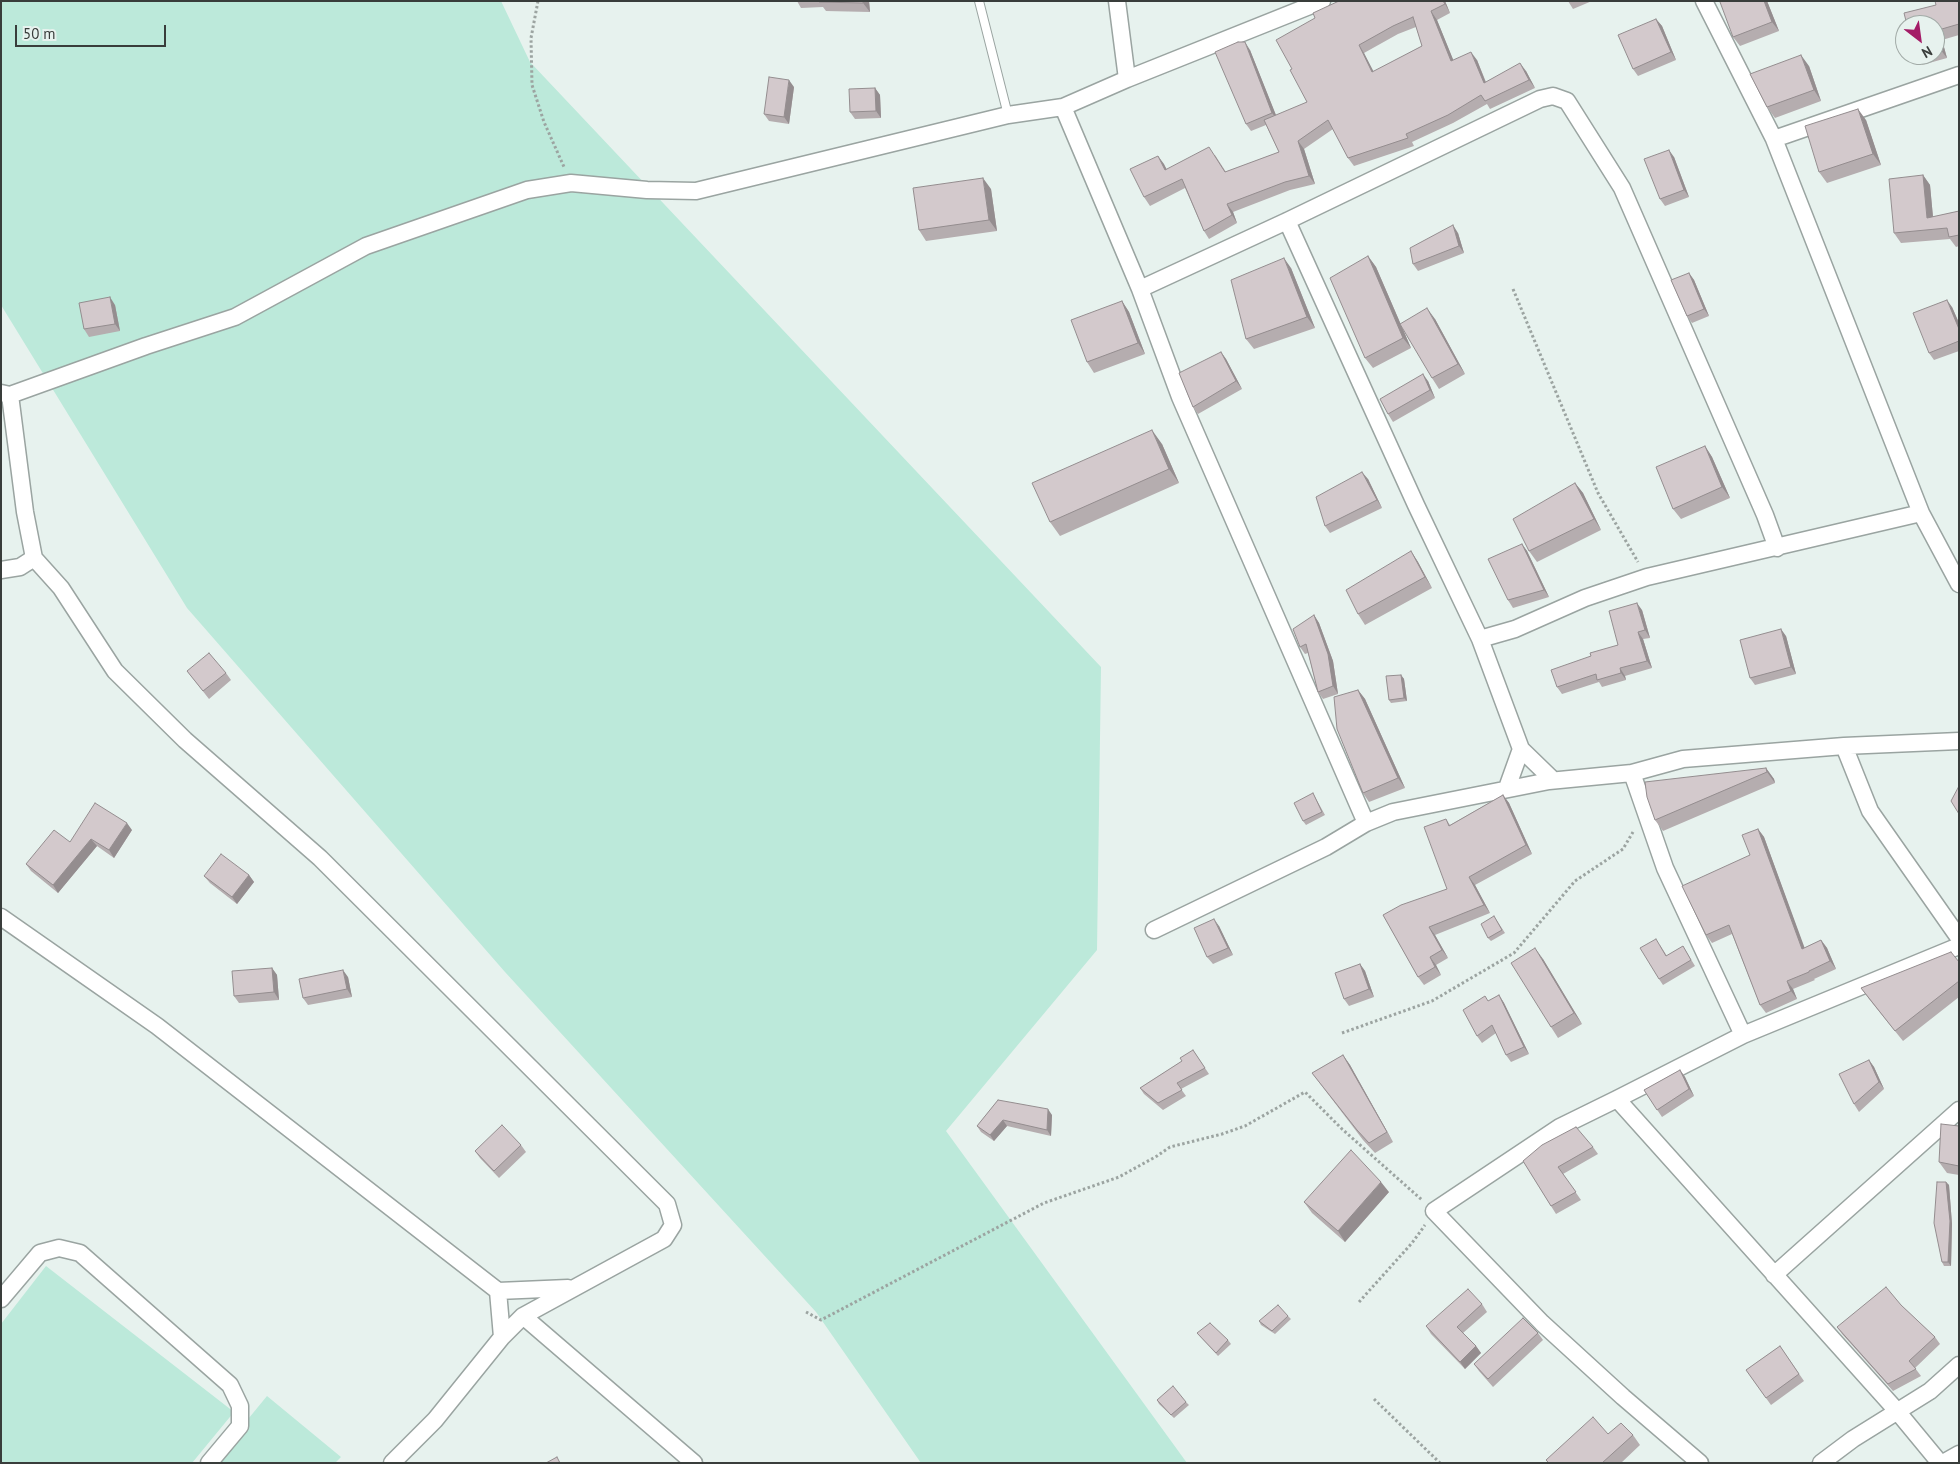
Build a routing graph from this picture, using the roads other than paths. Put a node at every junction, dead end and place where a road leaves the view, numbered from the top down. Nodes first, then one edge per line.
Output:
1 (979, 1) edge
2 (1117, 1) edge
3 (1322, 1) edge
4 (1704, 1) edge
5 (1959, 75) edge
6 (1127, 79) junction
7 (1063, 107) junction
8 (1008, 115) junction
9 (1774, 139) junction
10 (1287, 221) junction
11 (1140, 289) junction
12 (6, 394) edge
13 (1921, 513) junction
14 (1777, 548) junction
15 (34, 558) junction
16 (1, 570) edge
17 (1959, 584) edge
18 (1480, 639) junction
19 (1959, 741) edge
20 (1844, 746) junction
21 (1521, 749) junction
22 (1632, 773) junction
23 (1553, 780) junction
24 (1507, 788) junction
25 (1366, 824) junction
26 (1, 917) edge
27 (1154, 930) dead end
28 (1959, 938) edge
29 (1959, 946) edge
30 (1743, 1035) junction
31 (1617, 1099) junction
32 (1959, 1110) edge
33 (1774, 1276) junction
34 (572, 1288) junction
35 (498, 1291) junction
36 (1, 1299) edge
37 (523, 1316) junction
38 (502, 1337) junction
39 (1959, 1365) edge
40 (1897, 1411) junction
41 (1959, 1454) edge
42 (209, 1463) edge
43 (392, 1463) edge
44 (694, 1463) edge
45 (1700, 1463) edge
46 (1821, 1463) edge
47 (1941, 1463) edge

1 - 8 lane
2 - 6 street
3 - 6 street
4 - 9 street
5 - 9 street
6 - 7 street
7 - 8 street
7 - 11 street
8 - 12 street
9 - 13 street
10 - 11 street
10 - 14 street
10 - 18 street
11 - 25 street
12 - 15 street
13 - 14 street
13 - 17 street
14 - 18 street
15 - 16 street
15 - 34 street
18 - 21 street
19 - 20 street
20 - 22 street
20 - 28 street
21 - 23 street
21 - 24 street
22 - 23 street
22 - 30 street
23 - 24 street
24 - 25 street
25 - 27 street
26 - 35 street
29 - 30 street
30 - 31 street
31 - 33 street
31 - 45 street
32 - 33 street
33 - 40 street
34 - 35 street
34 - 37 street
35 - 38 street
36 - 42 street
37 - 38 street
37 - 44 street
38 - 43 street
39 - 40 street
40 - 46 street
40 - 47 street
41 - 47 street

